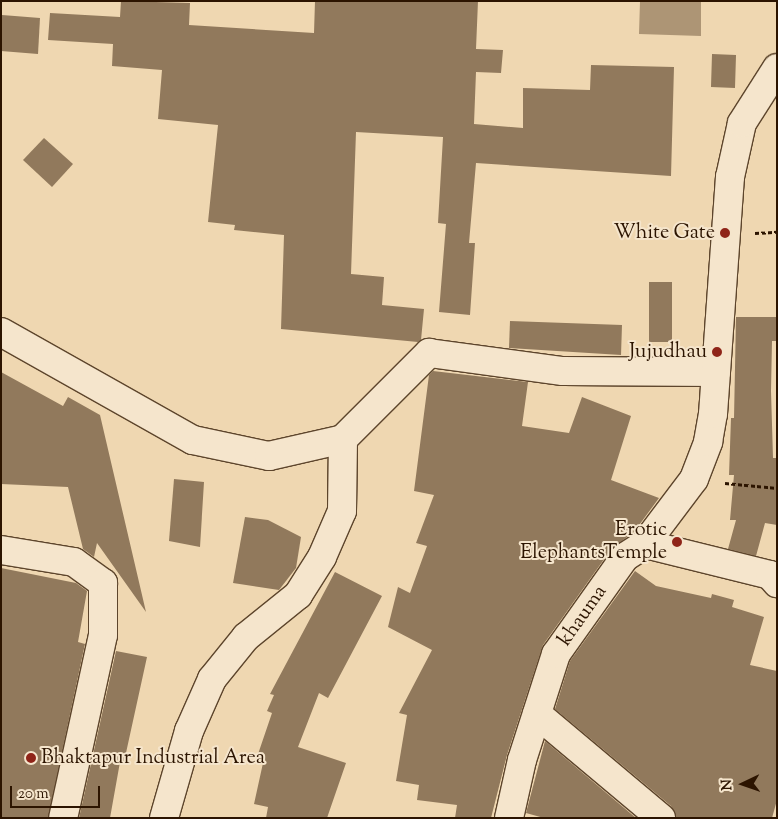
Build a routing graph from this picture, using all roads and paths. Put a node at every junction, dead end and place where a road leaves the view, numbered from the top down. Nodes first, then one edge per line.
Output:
1 (777, 68) edge
2 (1, 332) edge
3 (716, 372) junction
4 (343, 439) junction
5 (694, 479) junction
6 (777, 488) edge
7 (645, 544) junction
8 (1, 550) edge
9 (777, 583) edge
10 (537, 714) junction
11 (63, 818) edge
12 (164, 818) edge
13 (508, 818) edge
14 (661, 818) edge

1 - 3 street, khauma
2 - 4 street
3 - 4 street
3 - 5 street, khauma
4 - 12 street
5 - 6 path
5 - 7 street, khauma
7 - 9 street
7 - 10 street, khauma
8 - 11 street
10 - 13 street, khauma
10 - 14 street

